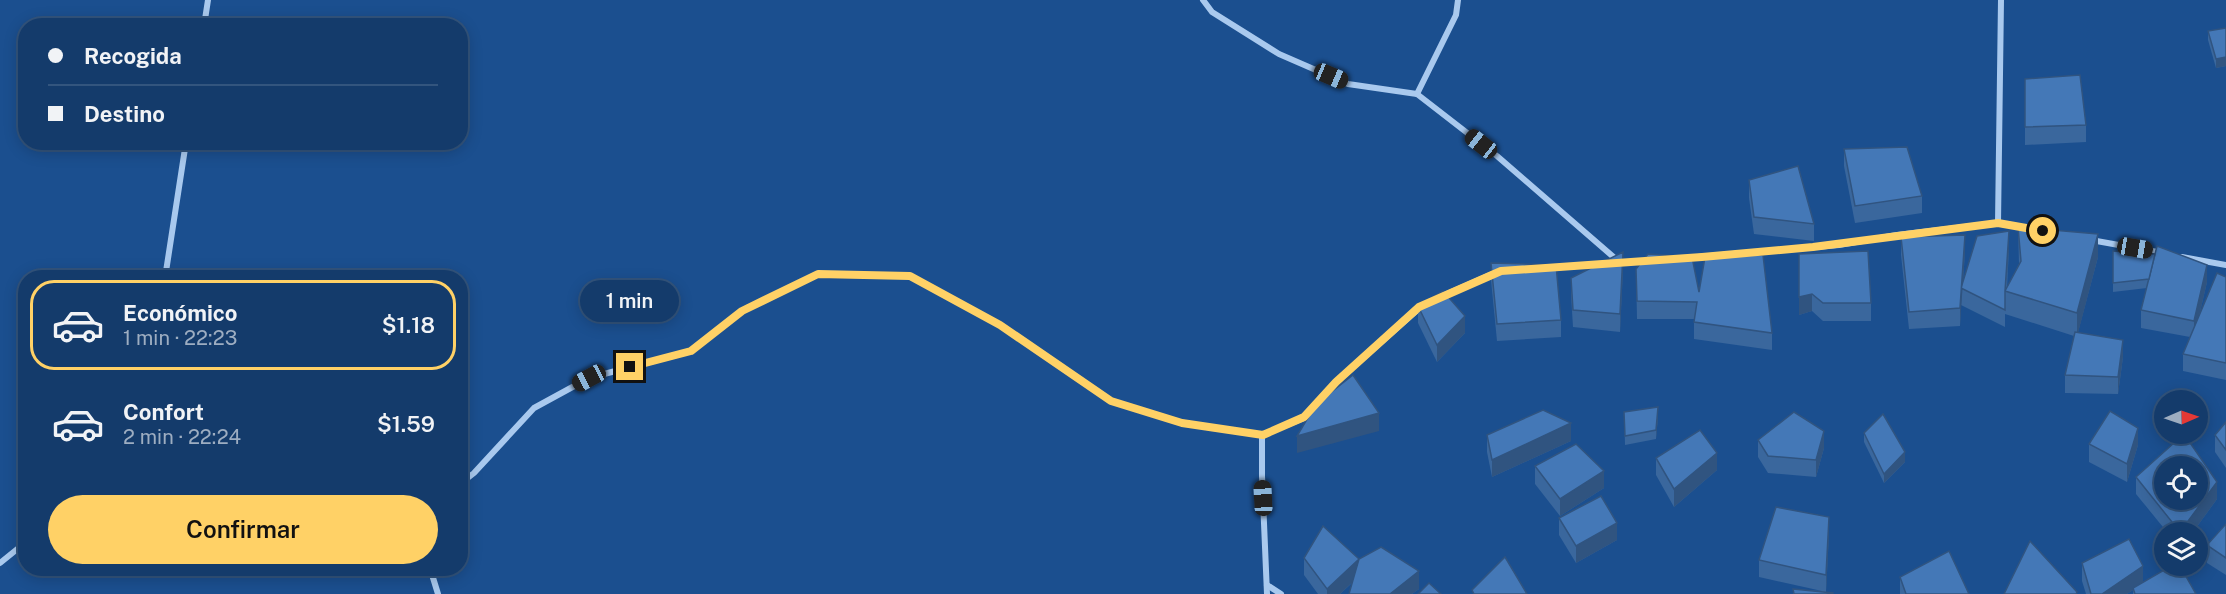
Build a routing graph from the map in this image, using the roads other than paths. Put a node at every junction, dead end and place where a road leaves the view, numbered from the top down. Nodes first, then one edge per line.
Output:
1 (208, 0) edge
2 (1203, 0) edge
3 (1458, 0) edge
4 (2001, 0) edge
5 (205, 18) edge
6 (1418, 94) junction
7 (185, 150) edge
8 (1998, 223) junction
9 (2032, 229) edge
10 (2078, 238) edge
11 (1678, 259) edge
12 (1655, 260) edge
13 (1620, 263) junction
14 (2226, 264) edge
15 (1537, 268) edge
16 (166, 270) edge
17 (1501, 271) edge
18 (1263, 435) junction
19 (468, 477) edge
20 (18, 548) edge
21 (0, 563) edge
22 (432, 576) edge
23 (1267, 585) junction
24 (438, 594) edge
25 (1267, 594) edge
26 (1281, 594) edge

1 - 5 street
2 - 6 street
3 - 6 street
4 - 8 street
6 - 13 street
7 - 16 street
8 - 9 street
8 - 11 street
10 - 14 street
12 - 13 street
13 - 15 street
17 - 18 street
18 - 19 street
18 - 23 street
20 - 21 street
22 - 24 street
23 - 25 street
23 - 26 street

